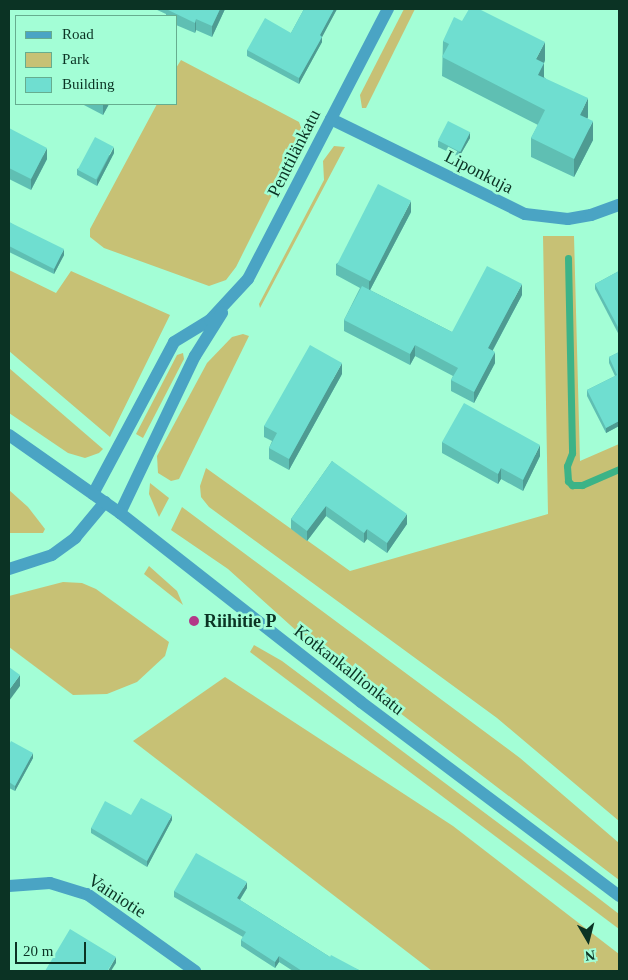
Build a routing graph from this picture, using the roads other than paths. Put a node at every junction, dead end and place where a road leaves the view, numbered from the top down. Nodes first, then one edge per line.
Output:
1 (388, 9) edge
2 (331, 119) junction
3 (619, 204) edge
4 (224, 308) junction
5 (9, 435) edge
6 (93, 494) junction
7 (105, 502) junction
8 (120, 512) junction
9 (9, 569) edge
10 (9, 886) edge
11 (619, 896) edge
12 (195, 971) edge

1 - 2 street, Penttilänkatu
2 - 3 street, Liponkuja
2 - 4 street, Penttilänkatu
4 - 6 street, Penttilänkatu
4 - 8 street, Penttilänkatu
5 - 6 street, Kotkankallionkatu
6 - 7 street, Kotkankallionkatu
7 - 8 street, Kotkankallionkatu
7 - 9 street
8 - 11 street, Kotkankallionkatu
10 - 12 street, Vainiotie

